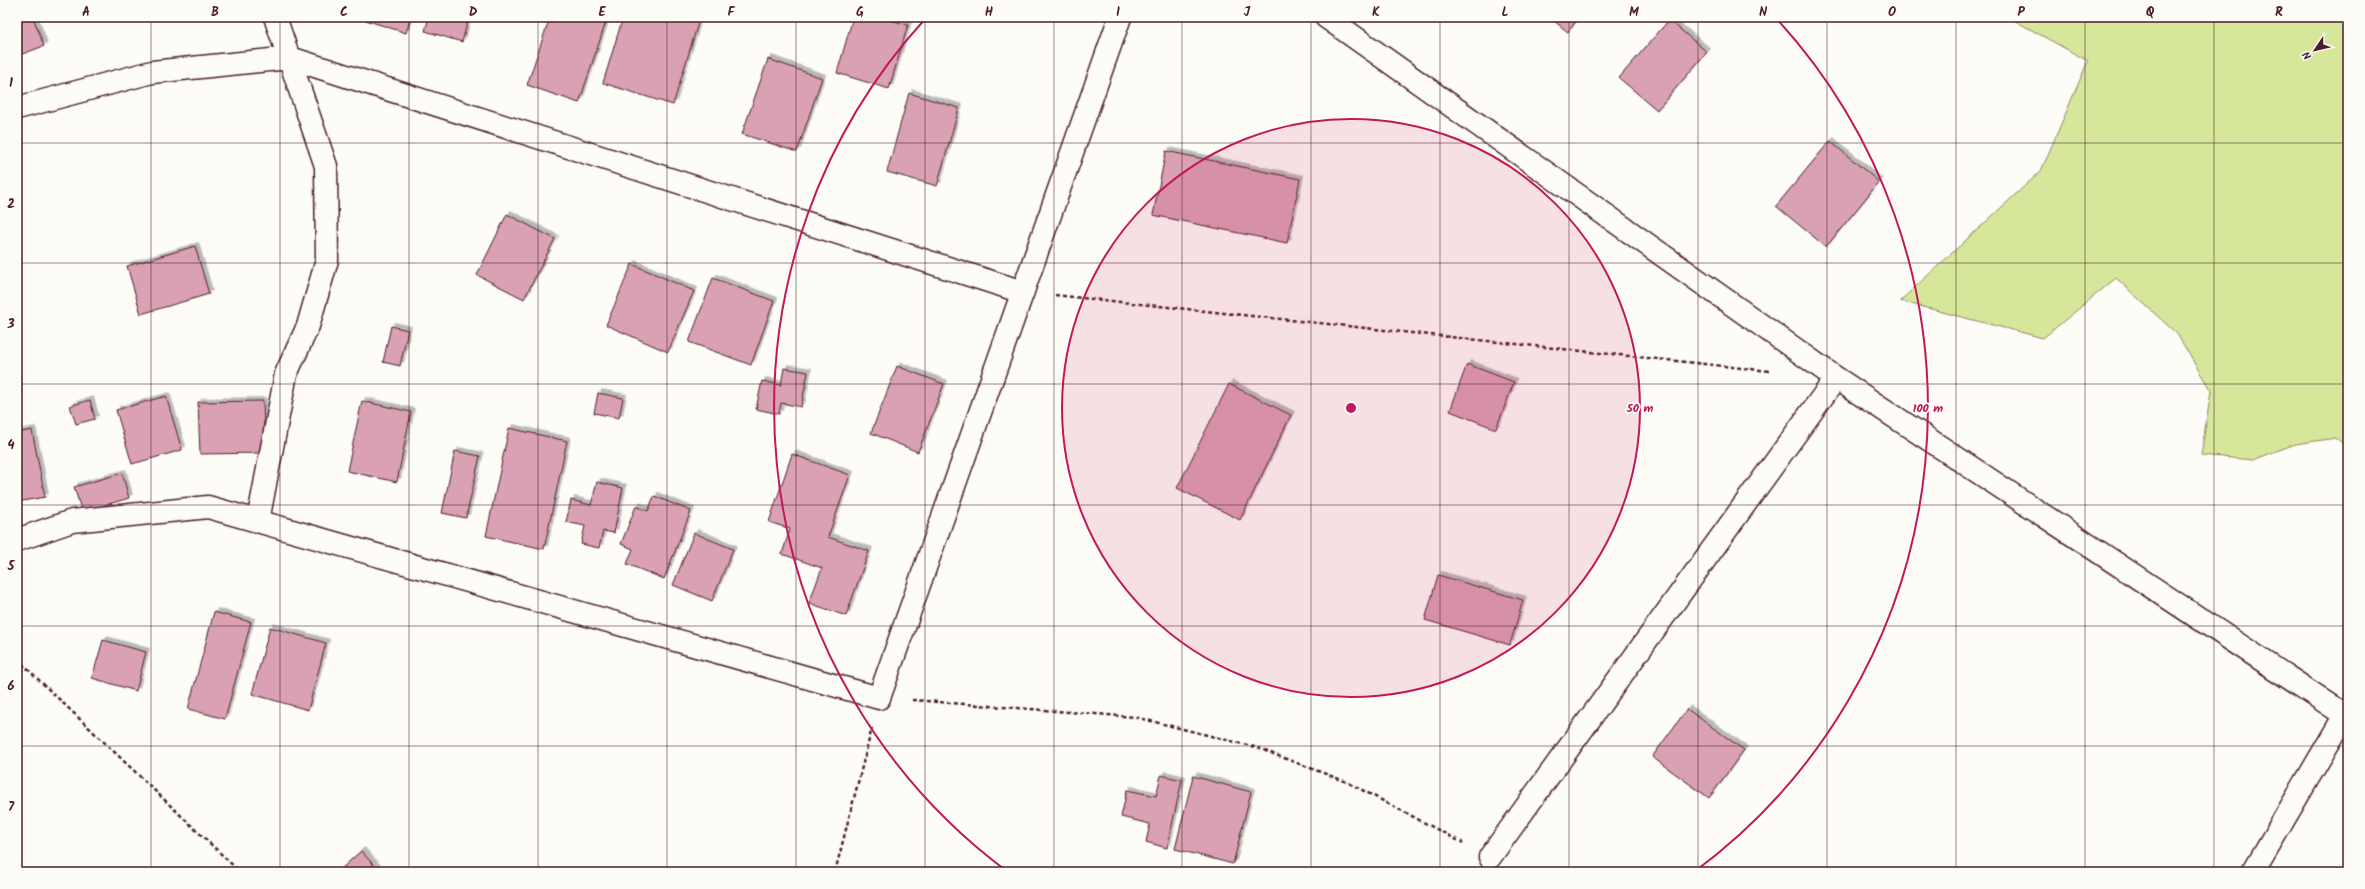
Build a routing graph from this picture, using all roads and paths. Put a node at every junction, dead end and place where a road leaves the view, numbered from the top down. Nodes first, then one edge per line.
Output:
1 (275, 17) edge
2 (1120, 17) edge
3 (1326, 17) edge
4 (290, 58) junction
5 (17, 108) edge
6 (1023, 292) junction
7 (1773, 372) dead end
8 (1836, 378) junction
9 (258, 521) junction
10 (17, 540) edge
11 (17, 659) edge
12 (880, 698) junction
13 (2346, 716) edge
14 (1490, 857) joint
15 (240, 872) edge
16 (835, 872) edge
17 (2253, 872) edge

1 - 4 street
2 - 6 street
3 - 8 street
4 - 5 street
4 - 6 street
4 - 9 street
6 - 7 path
6 - 12 street
8 - 13 street
8 - 14 street
9 - 10 street
9 - 12 street
11 - 15 path
12 - 14 path
12 - 16 path
13 - 17 street

